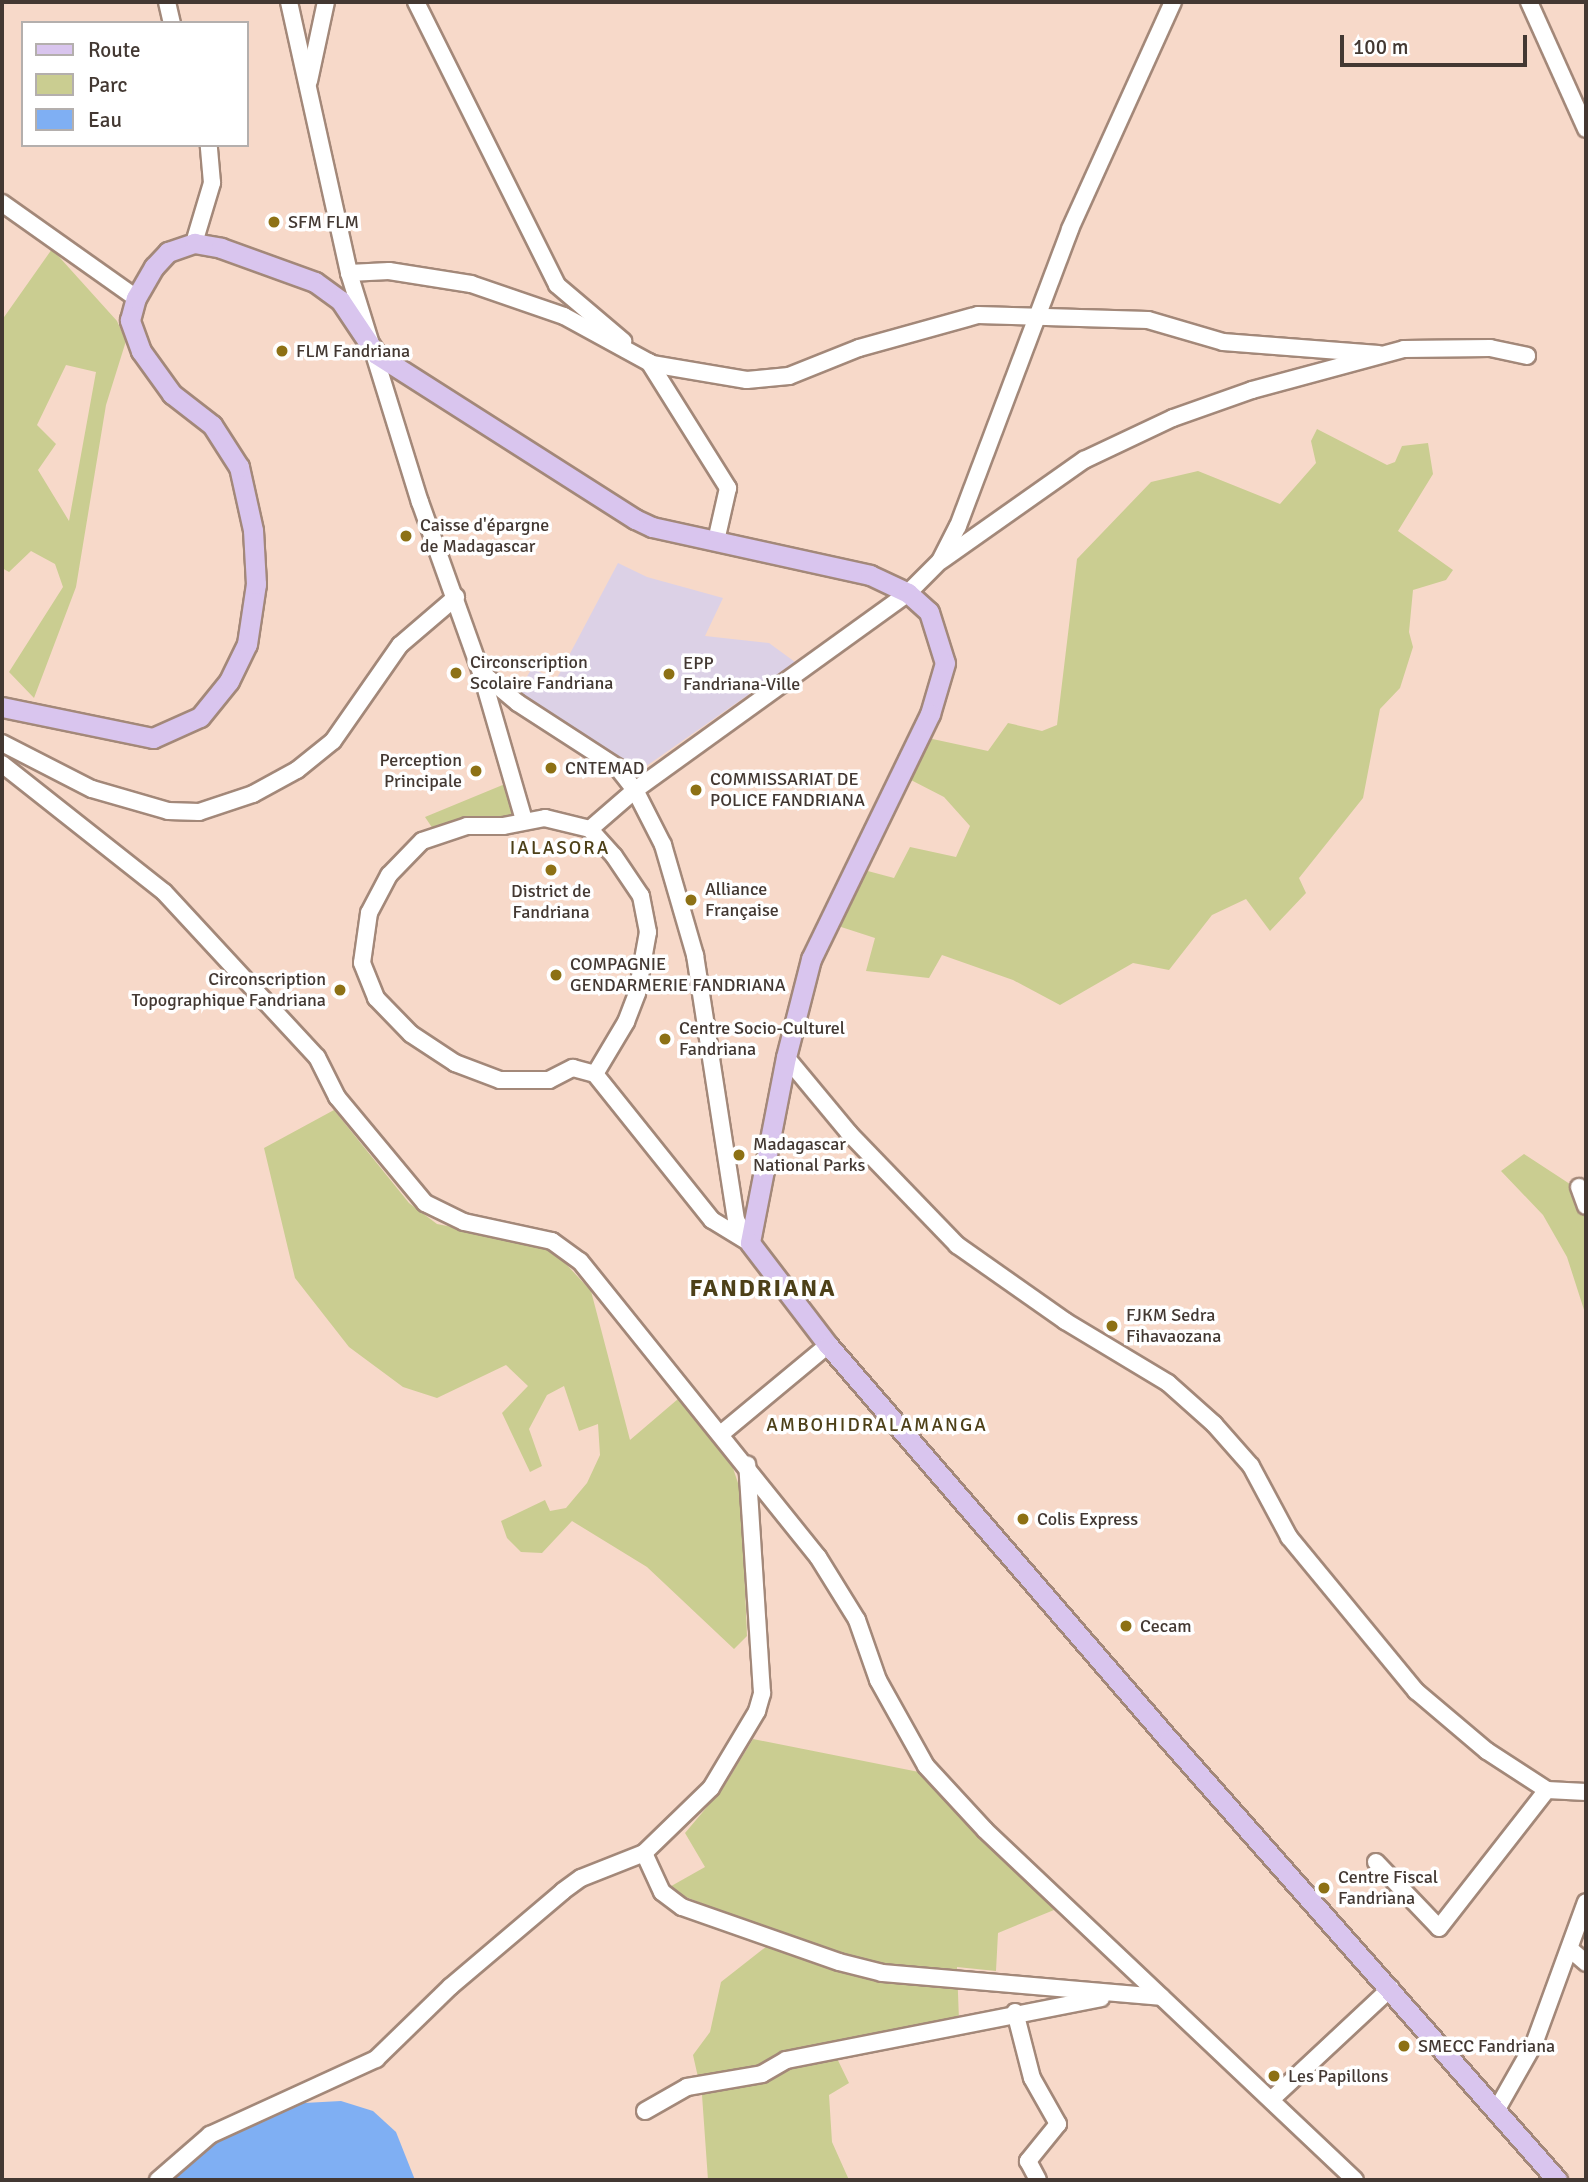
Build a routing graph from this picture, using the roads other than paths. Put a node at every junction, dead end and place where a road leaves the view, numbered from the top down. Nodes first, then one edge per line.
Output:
1 (167, 2) edge
2 (289, 2) edge
3 (326, 2) edge
4 (416, 2) edge
5 (1173, 2) edge
6 (1529, 2) edge
7 (172, 21) edge
8 (307, 86) junction
9 (1586, 129) edge
10 (209, 147) edge
11 (2, 203) edge
12 (194, 243) junction
13 (349, 273) junction
14 (136, 298) junction
15 (1038, 314) junction
16 (376, 354) junction
17 (1380, 354) junction
18 (1527, 356) dead end
19 (652, 364) junction
20 (716, 541) junction
21 (940, 561) junction
22 (908, 593) junction
23 (456, 597) junction
24 (481, 672) junction
25 (2, 707) edge
26 (2, 743) edge
27 (2, 764) edge
28 (635, 790) junction
29 (524, 820) junction
30 (590, 829) junction
31 (786, 1057) junction
32 (595, 1074) junction
33 (1578, 1187) dead end
34 (1586, 1206) edge
35 (750, 1244) junction
36 (828, 1345) junction
37 (722, 1433) junction
38 (747, 1464) junction
39 (1547, 1790) junction
40 (1586, 1792) edge
41 (644, 1853) junction
42 (1376, 1862) dead end
43 (1586, 1902) edge
44 (1570, 1949) junction
45 (1586, 1963) edge
46 (1391, 1987) junction
47 (1115, 1996) junction
48 (1161, 1997) junction
49 (1015, 2012) junction
50 (1273, 2098) junction
51 (1497, 2109) junction
52 (645, 2111) dead end
53 (158, 2180) edge
54 (1038, 2180) edge
55 (1355, 2180) edge
56 (1557, 2180) edge

1 - 7 street
2 - 8 street
3 - 8 street
4 - 19 street
5 - 15 street
6 - 9 street
8 - 13 street
10 - 12 street
11 - 14 street
12 - 14 main road
12 - 16 main road
13 - 16 street
13 - 19 street
14 - 25 main road
15 - 17 street
15 - 19 street
15 - 21 street
16 - 20 main road
16 - 23 street
17 - 18 street
17 - 21 street
19 - 20 street
20 - 22 main road
21 - 22 street
22 - 28 street
22 - 31 main road
23 - 24 street
23 - 26 street
24 - 28 street
24 - 29 street
27 - 37 street
28 - 30 street
28 - 35 street
29 - 30 street
29 - 32 street
30 - 32 street
31 - 35 main road
31 - 39 street
32 - 35 street
33 - 34 street
35 - 36 main road
36 - 37 street
36 - 46 main road
37 - 38 street
38 - 41 street
38 - 48 street
39 - 40 street
39 - 42 street
41 - 47 street
41 - 53 street
43 - 44 street
44 - 45 street
44 - 51 street
46 - 50 street
46 - 51 main road
47 - 48 street
47 - 49 street
48 - 50 street
49 - 52 street
49 - 54 street
50 - 55 street
51 - 56 main road

